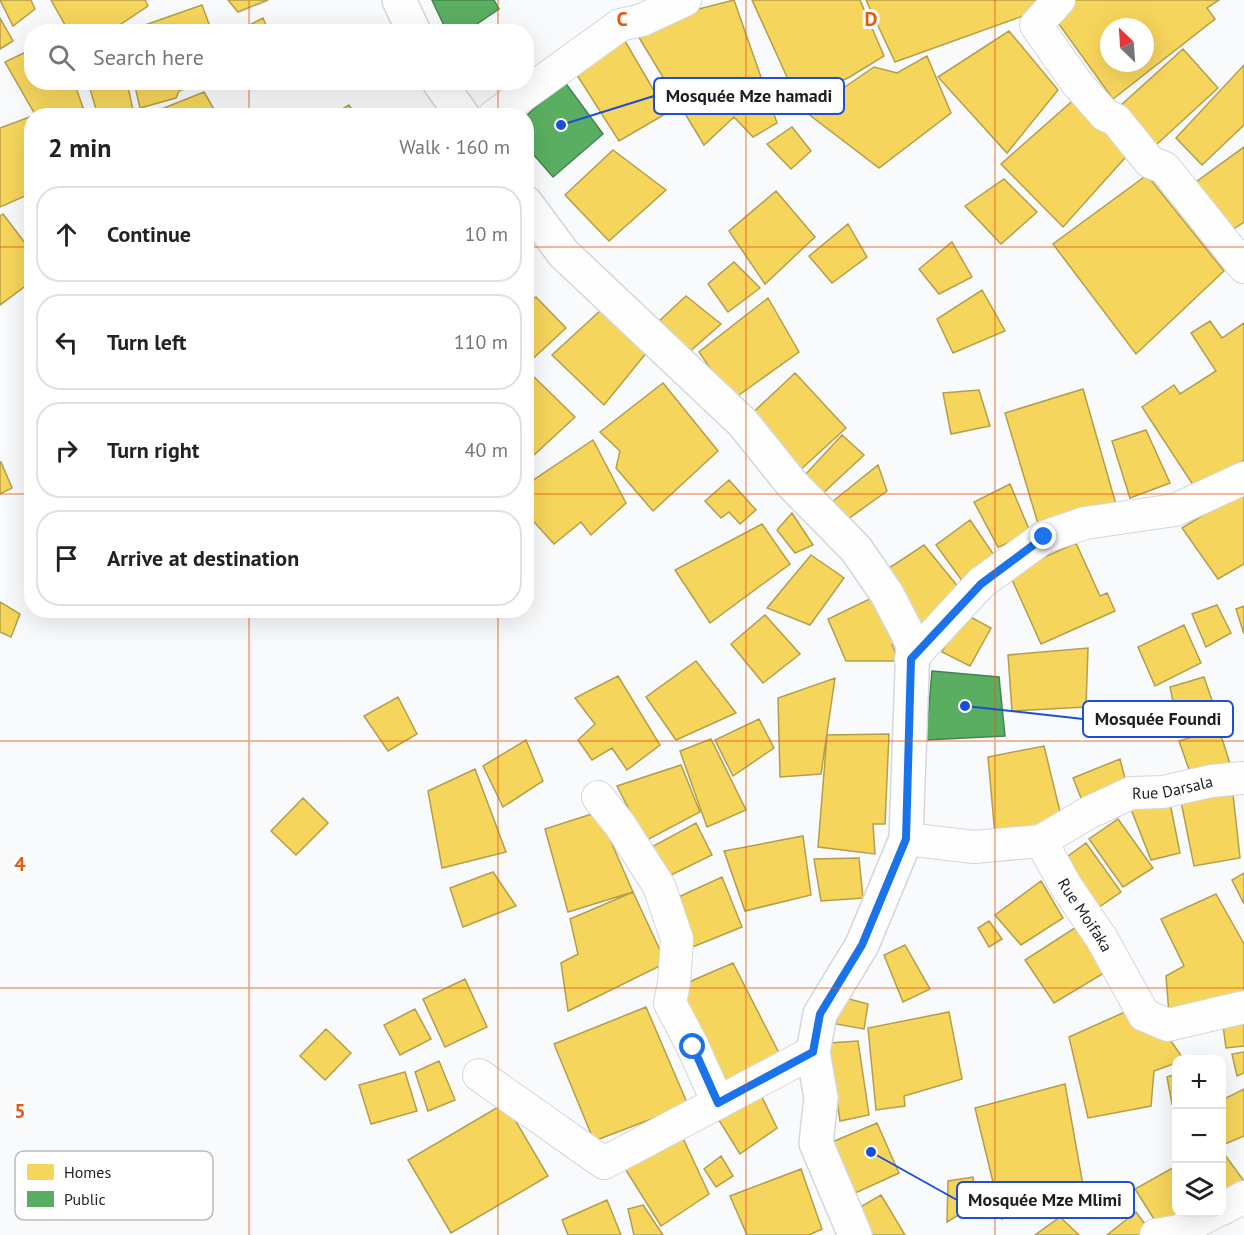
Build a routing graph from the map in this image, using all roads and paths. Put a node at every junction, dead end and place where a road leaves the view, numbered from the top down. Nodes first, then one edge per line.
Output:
1 (399, 0) edge
2 (685, 0) edge
3 (1059, 0) edge
4 (410, 24) edge
5 (534, 87) edge
6 (445, 90) edge
7 (530, 90) edge
8 (457, 108) edge
9 (505, 108) edge
10 (534, 214) edge
11 (1244, 267) edge
12 (1244, 478) edge
13 (911, 659) junction
14 (1243, 778) edge
15 (597, 797) dead end
16 (906, 839) junction
17 (1041, 842) junction
18 (1244, 1007) edge
19 (813, 1052) junction
20 (479, 1075) dead end
21 (718, 1103) junction
22 (1244, 1197) edge
23 (1226, 1206) edge
24 (1206, 1217) edge
25 (855, 1235) edge
26 (1156, 1235) edge

1 - 4 main road
2 - 5 street
3 - 11 street
6 - 8 main road
7 - 9 street
10 - 13 main road
12 - 13 street
13 - 16 main road
14 - 17 street, Rue Darsala
15 - 21 street
16 - 17 street
16 - 19 main road
17 - 18 street, Rue Moifaka
19 - 21 street
19 - 25 main road
20 - 21 street
22 - 23 street
24 - 26 street

